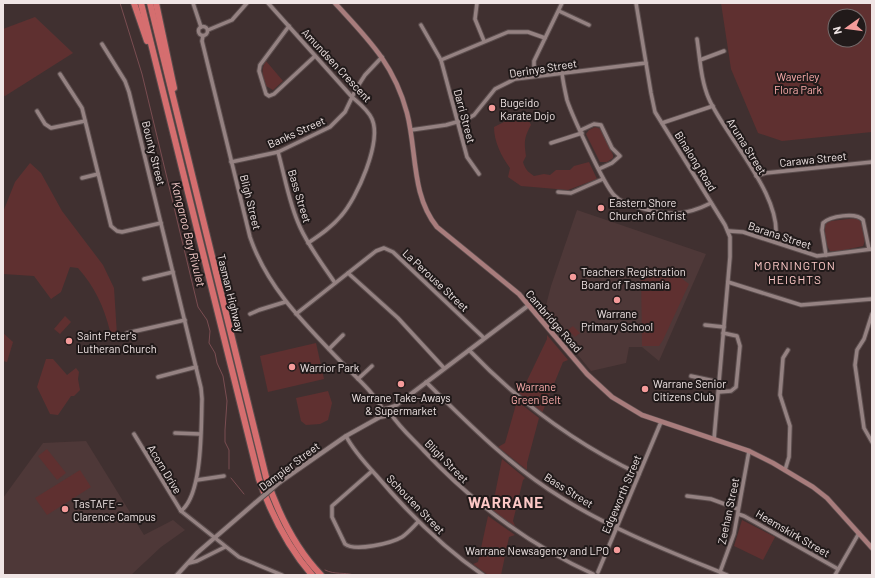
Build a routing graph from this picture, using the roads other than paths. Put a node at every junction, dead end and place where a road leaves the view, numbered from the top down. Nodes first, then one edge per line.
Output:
1 (134, 3) edge
2 (141, 3) edge
3 (150, 3) edge
4 (156, 3) edge
5 (193, 3) edge
6 (247, 3) edge
7 (268, 3) edge
8 (335, 3) edge
9 (478, 3) edge
10 (562, 3) edge
11 (636, 3) edge
12 (559, 11) junction
13 (421, 25) dead end
14 (589, 25) dead end
15 (289, 26) junction
16 (200, 27) junction
17 (208, 30) junction
18 (203, 36) junction
19 (545, 38) junction
20 (697, 39) dead end
21 (484, 41) junction
22 (102, 44) dead end
23 (724, 51) dead end
24 (315, 56) junction
25 (382, 57) junction
26 (441, 60) junction
27 (700, 60) junction
28 (646, 63) junction
29 (562, 73) junction
30 (60, 74) dead end
31 (534, 76) junction
32 (163, 88) junction
33 (269, 96) junction
34 (352, 97) junction
35 (268, 101) dead end
36 (713, 106) junction
37 (37, 111) dead end
38 (85, 121) junction
39 (458, 122) junction
40 (662, 123) junction
41 (411, 130) junction
42 (582, 132) junction
43 (551, 143) dead end
44 (278, 152) junction
45 (232, 162) junction
46 (872, 162) edge
47 (599, 169) junction
48 (98, 174) junction
49 (479, 174) dead end
50 (756, 176) junction
51 (82, 178) dead end
52 (603, 179) junction
53 (194, 184) junction
54 (560, 194) dead end
55 (711, 203) junction
56 (161, 223) junction
57 (728, 231) junction
58 (775, 242) junction
59 (308, 243) junction
60 (870, 249) edge
61 (826, 255) junction
62 (173, 272) junction
63 (348, 273) junction
64 (144, 279) dead end
65 (335, 282) junction
66 (728, 282) junction
67 (872, 299) edge
68 (285, 302) junction
69 (529, 304) junction
70 (250, 314) dead end
71 (296, 314) junction
72 (872, 314) edge
73 (185, 320) junction
74 (705, 325) dead end
75 (724, 327) junction
76 (724, 333) junction
77 (127, 334) dead end
78 (343, 335) dead end
79 (484, 338) junction
80 (329, 349) junction
81 (469, 350) junction
82 (788, 350) dead end
83 (372, 366) dead end
84 (196, 367) junction
85 (444, 368) junction
86 (691, 376) dead end
87 (158, 377) dead end
88 (358, 379) junction
89 (426, 382) junction
90 (719, 382) junction
91 (719, 392) junction
92 (387, 412) junction
93 (661, 422) junction
94 (175, 433) dead end
95 (134, 434) dead end
96 (200, 434) junction
97 (346, 436) junction
98 (714, 439) junction
99 (872, 442) edge
100 (749, 451) junction
101 (785, 470) junction
102 (372, 471) junction
103 (639, 474) junction
104 (224, 476) dead end
105 (197, 480) junction
106 (687, 496) dead end
107 (181, 512) junction
108 (738, 512) junction
109 (418, 522) junction
110 (617, 528) junction
111 (859, 533) junction
112 (215, 537) junction
113 (225, 547) junction
114 (872, 548) edge
115 (188, 563) junction
116 (838, 569) junction
117 (720, 572) junction
118 (599, 573) edge
119 (593, 574) edge
120 (176, 575) edge
121 (282, 575) edge
122 (312, 575) edge
123 (321, 575) edge
124 (483, 575) edge
125 (727, 575) edge
126 (835, 575) edge

1 - 32 highway
2 - 32 highway, Tasman Highway
3 - 53 highway, Tasman Highway
4 - 53 highway
5 - 16 street
6 - 17 street
7 - 15 street, Amundsen Crescent
8 - 25 main road, Cambridge Road
9 - 21 street
10 - 12 street
11 - 28 street, Binalong Road
12 - 14 street
12 - 19 street
13 - 26 street, Darri Street
15 - 24 street, Amundsen Crescent
15 - 33 street
16 - 17 street
16 - 18 street
17 - 18 street
18 - 45 street, Bligh Street
19 - 21 street
19 - 31 street
20 - 27 street, Aruma Street
21 - 26 street
22 - 56 street, Bounty Street
23 - 27 street
24 - 33 street
24 - 34 street, Amundsen Crescent
25 - 34 street, Banks Street
25 - 41 main road, Cambridge Road
26 - 39 street, Darri Street
27 - 36 street, Aruma Street
28 - 29 street, Derinya Street
28 - 40 street, Binalong Road
29 - 31 street, Derinya Street
29 - 42 street
30 - 38 street
31 - 39 street, Derinya Street
32 - 122 highway, Tasman Highway
33 - 35 street
34 - 44 street, Banks Street
34 - 59 street, Amundsen Crescent
36 - 40 street
36 - 50 street, Aruma Street
37 - 38 street
38 - 48 street
39 - 41 street, Derinya Street
39 - 49 street, Darri Street
40 - 55 street, Binalong Road
41 - 69 main road, Cambridge Road
42 - 43 street
42 - 47 street
42 - 47 street
44 - 45 street, Banks Street
44 - 59 street, Bass Street
45 - 68 street, Bligh Street
46 - 50 street, Carawa Street
47 - 52 street
48 - 51 street
48 - 56 street
50 - 58 street, Aruma Street
52 - 54 street
52 - 55 street
53 - 123 highway, Tasman Highway
55 - 57 street, Binalong Road
56 - 62 street, Bounty Street
57 - 58 street, Barana Street
57 - 66 street, Binalong Road
58 - 61 street, Barana Street
59 - 65 street, Bass Street
60 - 61 street, Barana Street
60 - 61 street, Barana Street
62 - 64 street
62 - 73 street, Bounty Street
63 - 65 street, La Perouse Street
63 - 79 street, La Perouse Street
63 - 85 street
65 - 71 street, La Perouse Street
66 - 67 street
66 - 75 street, Binalong Road
68 - 70 street
68 - 71 street, Bligh Street
69 - 79 street
69 - 93 main road, Cambridge Road
71 - 80 street, Bligh Street
72 - 99 street
73 - 77 street
73 - 84 street, Bounty Street
74 - 75 street
75 - 76 street, Binalong Road
76 - 90 street, Binalong Road
76 - 91 street
78 - 80 street
79 - 81 street
80 - 88 street, Bligh Street
81 - 85 street
81 - 103 street
82 - 101 street
83 - 88 street
84 - 87 street
84 - 96 street, Bounty Street
85 - 89 street
86 - 90 street
88 - 92 street, Bligh Street
89 - 92 street
89 - 110 street, Bass Street
90 - 91 street, Binalong Road
91 - 98 street, Binalong Road
92 - 97 street, Dampier Street
92 - 119 street, Bligh Street
93 - 98 main road, Cambridge Road
93 - 103 street, Edgeworth Street
94 - 96 street
95 - 107 street, Acorn Drive
96 - 105 street, Bounty Street
97 - 102 street, Schouten Street
97 - 112 street, Dampier Street, bridge
98 - 100 main road, Cambridge Road
100 - 101 main road, Cambridge Road
100 - 108 street, Zeehan Street
101 - 111 main road, Cambridge Road
102 - 109 street, Schouten Street
102 - 109 street
103 - 110 street, Edgeworth Street
104 - 105 street
105 - 107 street, Bounty Street
106 - 108 street, Heemskirk Street
107 - 112 street
108 - 116 street, Heemskirk Street
108 - 117 street, Zeehan Street
109 - 124 street, Schouten Street
110 - 117 street, Bass Street
110 - 118 street, Edgeworth Street
111 - 114 main road, Cambridge Road
111 - 116 street
112 - 113 street
112 - 115 street, Dampier Street
113 - 115 street
113 - 121 street
115 - 120 street, Dampier Street
116 - 126 street
117 - 125 street, Bass Street
118 - 119 street

